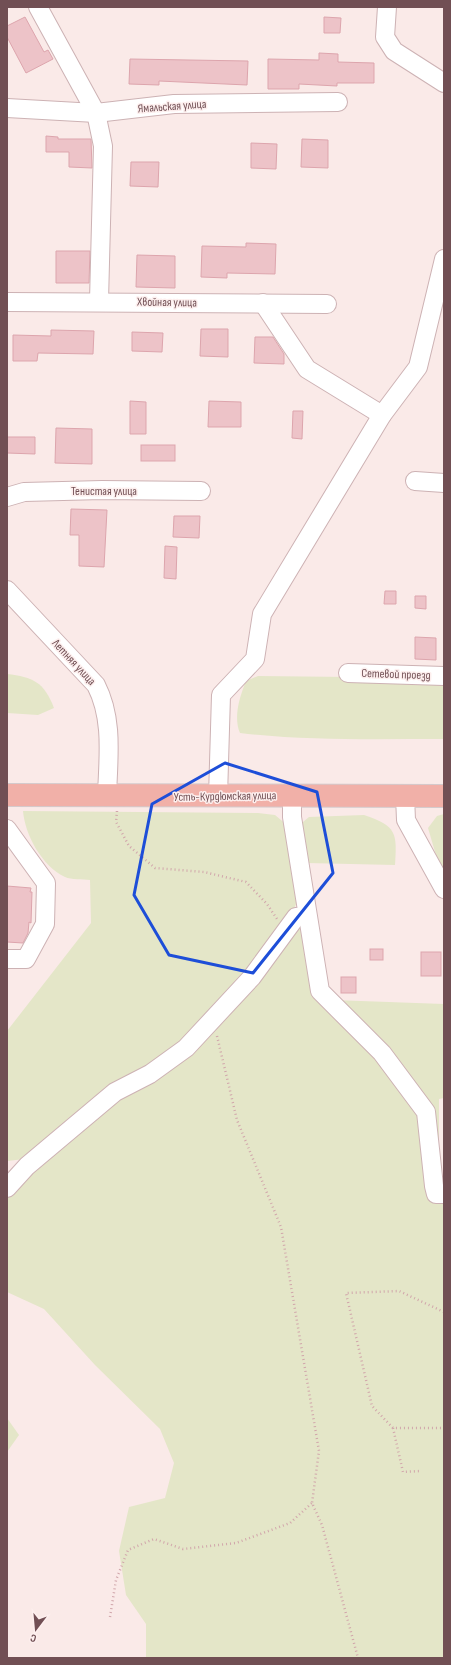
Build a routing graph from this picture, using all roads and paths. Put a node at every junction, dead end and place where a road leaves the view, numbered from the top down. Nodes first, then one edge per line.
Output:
1 (38, 7) edge
2 (387, 7) edge
3 (444, 83) edge
4 (338, 102) dead end
5 (7, 108) edge
6 (96, 113) junction
7 (444, 259) edge
8 (99, 301) junction
9 (7, 302) edge
10 (263, 303) junction
11 (327, 304) dead end
12 (382, 415) junction
13 (415, 481) dead end
14 (444, 483) edge
15 (201, 491) dead end
16 (7, 497) edge
17 (7, 590) edge
18 (348, 673) dead end
19 (444, 676) edge
20 (7, 795) edge
21 (292, 796) junction
22 (405, 796) junction
23 (444, 796) edge
24 (112, 797) junction
25 (218, 797) junction
26 (7, 830) edge
27 (444, 889) edge
28 (306, 916) junction
29 (286, 932) junction
30 (7, 959) edge
31 (213, 1020) junction
32 (7, 1166) edge
33 (27, 1166) junction
34 (7, 1188) edge
35 (444, 1194) edge
36 (444, 1312) edge
37 (393, 1428) junction
38 (444, 1428) edge
39 (421, 1471) dead end
40 (312, 1503) junction
41 (110, 1617) dead end
42 (358, 1658) edge

1 - 6 street
2 - 3 street
4 - 6 street, Ямальская улица
5 - 6 street, Ямальская улица
6 - 8 street
7 - 12 street
8 - 9 street, Хвойная улица
8 - 10 street, Хвойная улица
10 - 11 street, Хвойная улица
10 - 12 street
12 - 25 street
13 - 14 street
15 - 16 street, Тенистая улица
17 - 24 street, Летняя улица
18 - 19 street, Сетевой проезд
20 - 24 main road, Усть-Курдюмская улица
21 - 22 main road, Усть-Курдюмская улица
21 - 25 main road, Усть-Курдюмская улица
21 - 28 street
22 - 23 main road, Усть-Курдюмская улица
22 - 27 street
24 - 25 main road, Усть-Курдюмская улица
24 - 29 path
26 - 30 street
28 - 29 street
28 - 35 street
29 - 31 street
31 - 33 street
31 - 40 path
32 - 33 street
33 - 34 street
36 - 37 path
37 - 38 path
37 - 39 path
40 - 41 path
40 - 42 path

